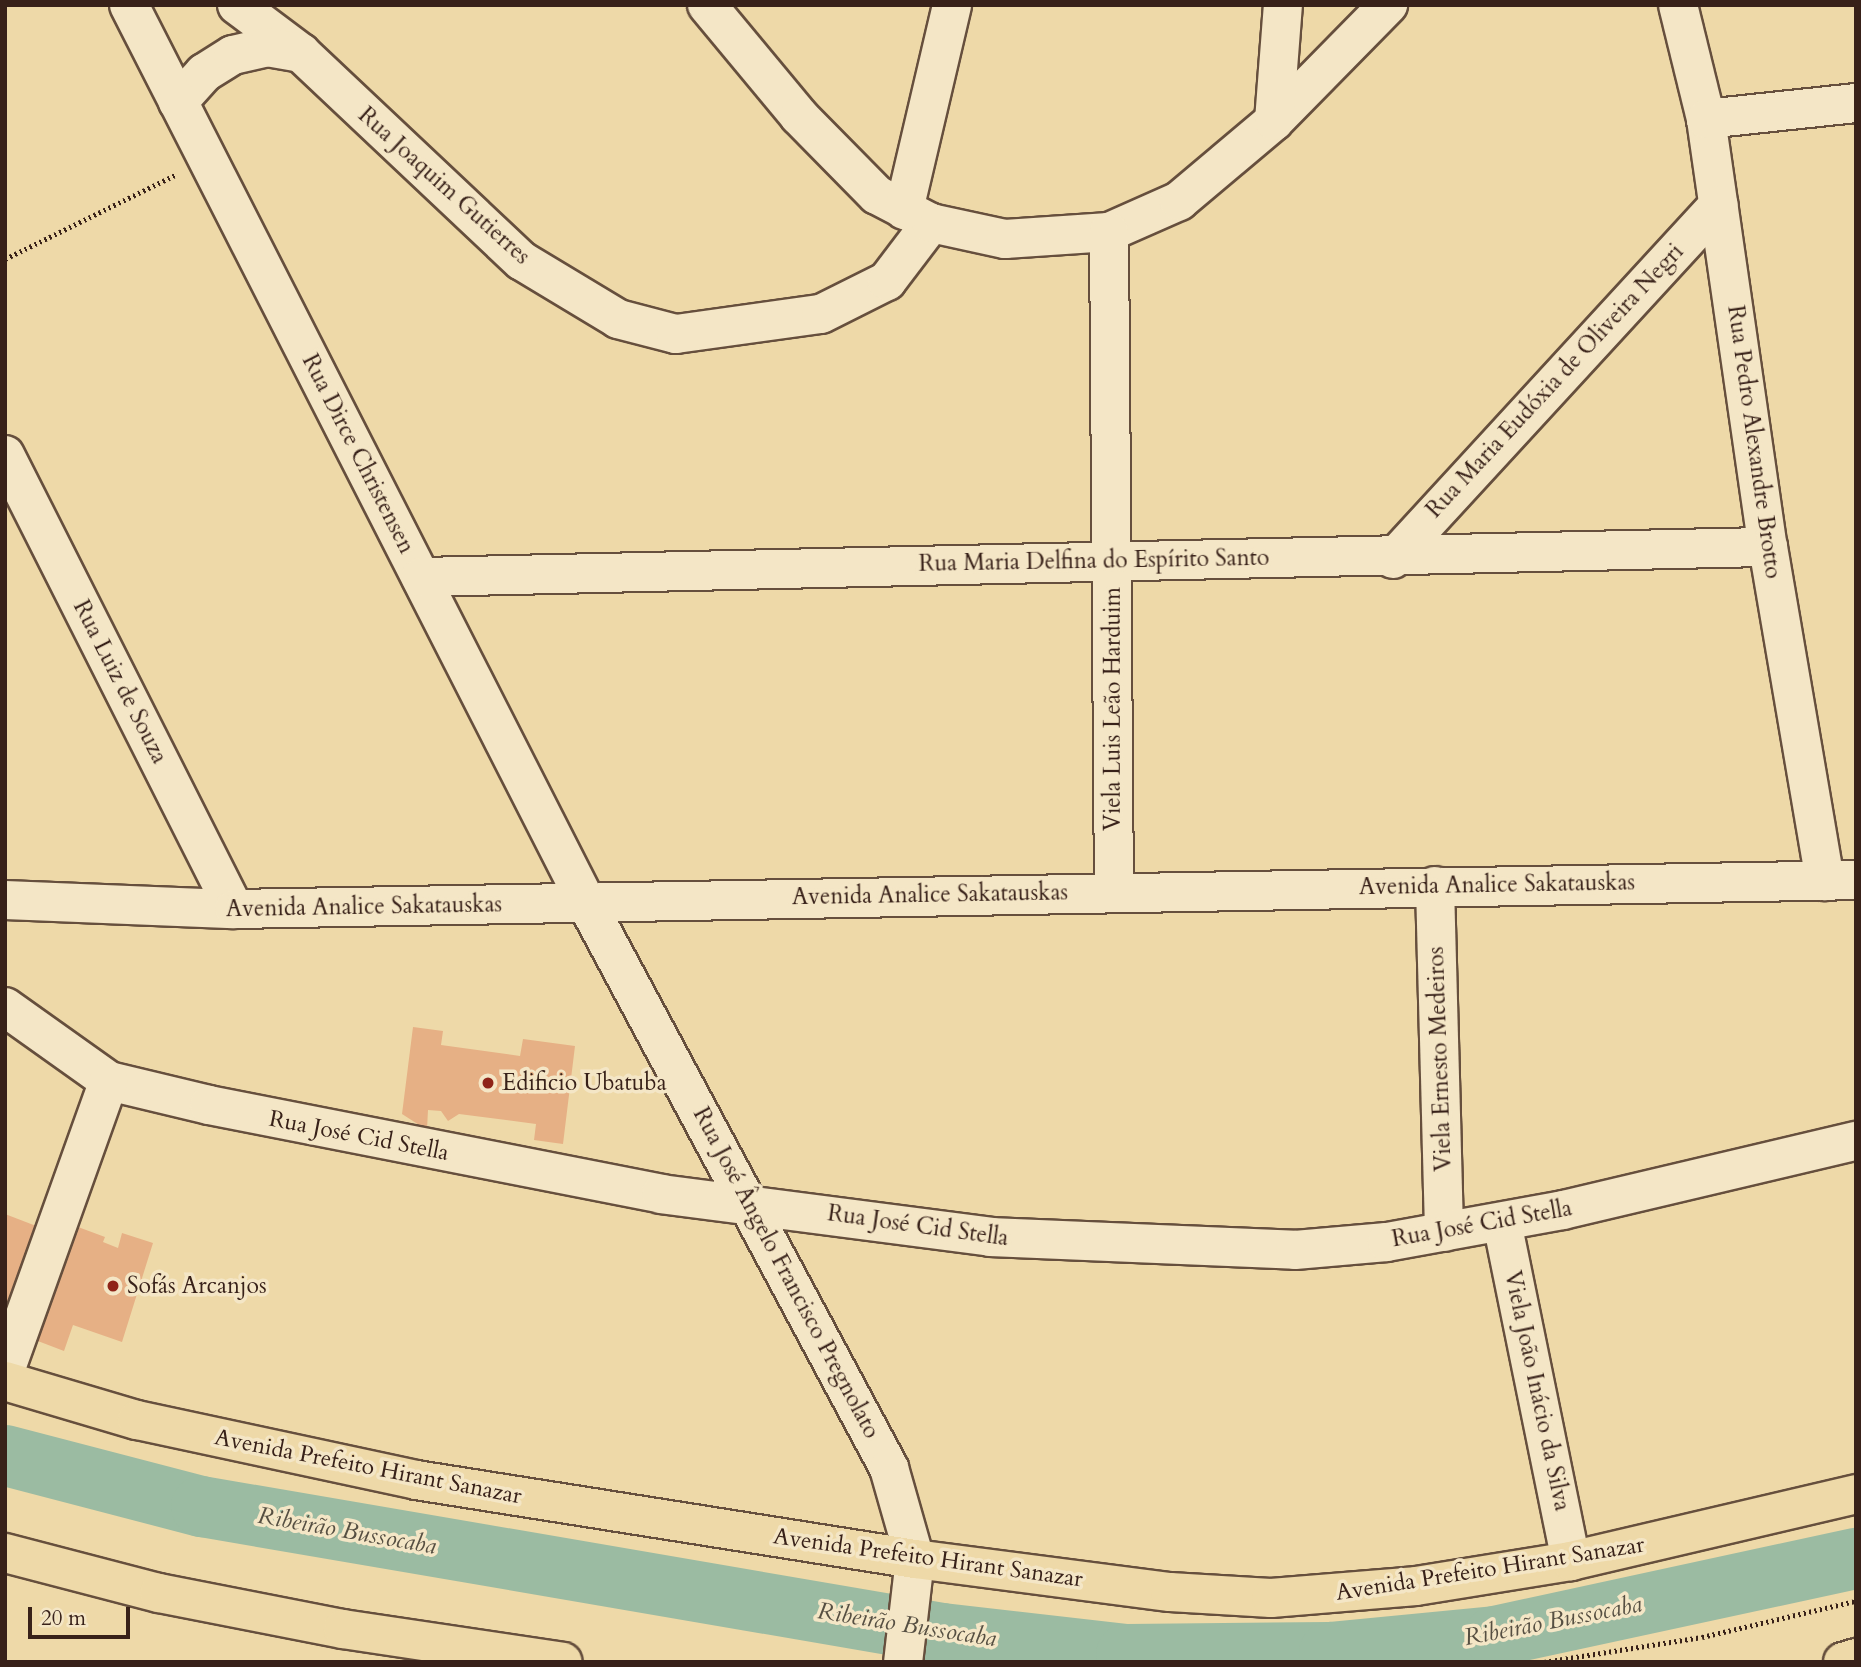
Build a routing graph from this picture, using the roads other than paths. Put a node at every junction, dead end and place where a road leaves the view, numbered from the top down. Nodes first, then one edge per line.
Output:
1 (129, 5) edge
2 (237, 5) edge
3 (707, 5) edge
4 (953, 5) edge
5 (1283, 5) edge
6 (1388, 5) edge
7 (1678, 5) edge
8 (301, 53) junction
9 (178, 102) junction
10 (1856, 103) edge
11 (1706, 119) junction
12 (1274, 121) junction
13 (1720, 205) junction
14 (918, 216) junction
15 (1109, 233) junction
16 (5, 455) edge
17 (1768, 547) junction
18 (1112, 558) junction
19 (1393, 559) junction
20 (421, 578) junction
21 (1841, 880) edge
22 (1435, 886) junction
23 (1114, 891) junction
24 (5, 900) edge
25 (587, 904) junction
26 (234, 909) junction
27 (5, 1007) edge
28 (110, 1081) junction
29 (1856, 1141) edge
30 (751, 1206) junction
31 (1502, 1222) junction
32 (1444, 1232) junction
33 (5, 1371) edge
34 (5, 1381) edge
35 (1856, 1494) edge
36 (5, 1553) edge
37 (1571, 1561) junction
38 (914, 1570) junction
39 (1856, 1658) edge
40 (562, 1662) edge
41 (904, 1662) edge
42 (1843, 1662) edge

1 - 9 street, Rua Dirce Christensen
2 - 8 street, Rua Joaquim Gutierres
3 - 14 street
4 - 14 street
5 - 12 street
6 - 12 street
7 - 11 street, Rua Pedro Alexandre Brotto
8 - 9 street
8 - 14 street, Rua Joaquim Gutierres
9 - 20 street, Rua Dirce Christensen
10 - 11 street
11 - 13 street, Rua Pedro Alexandre Brotto
12 - 15 street
13 - 17 street, Rua Pedro Alexandre Brotto
13 - 19 street, Rua Maria Eudóxia de Oliveira Negri
14 - 15 street
15 - 18 street, Viela Luis Leão Harduim
16 - 26 street, Rua Luiz de Souza
17 - 19 street, Rua Maria Delfina do Espírito Santo
17 - 21 street, Rua Pedro Alexandre Brotto
18 - 19 street, Rua Maria Delfina do Espírito Santo
18 - 20 street, Rua Maria Delfina do Espírito Santo
18 - 23 street, Viela Luis Leão Harduim
20 - 25 street, Rua Dirce Christensen
21 - 22 street, Avenida Analice Sakatauskas
22 - 23 street, Avenida Analice Sakatauskas
22 - 32 street, Viela Ernesto Medeiros
23 - 25 street, Avenida Analice Sakatauskas
24 - 26 street, Avenida Analice Sakatauskas
25 - 26 street, Avenida Analice Sakatauskas
25 - 30 street, Rua José Ângelo Francisco Pregnolato
27 - 28 street, Rua José Cid Stella
28 - 30 street, Rua José Cid Stella
28 - 33 street
29 - 31 street, Rua José Cid Stella
30 - 32 street, Rua José Cid Stella
30 - 38 street, Rua José Ângelo Francisco Pregnolato
31 - 32 street, Rua José Cid Stella
31 - 37 street, Viela João Inácio da Silva
34 - 38 main road, Avenida Prefeito Hirant Sanazar
35 - 37 main road, Avenida Prefeito Hirant Sanazar
36 - 40 main road
37 - 38 main road, Avenida Prefeito Hirant Sanazar
38 - 41 street, Rua José Ângelo Francisco Pregnolato
39 - 42 main road

